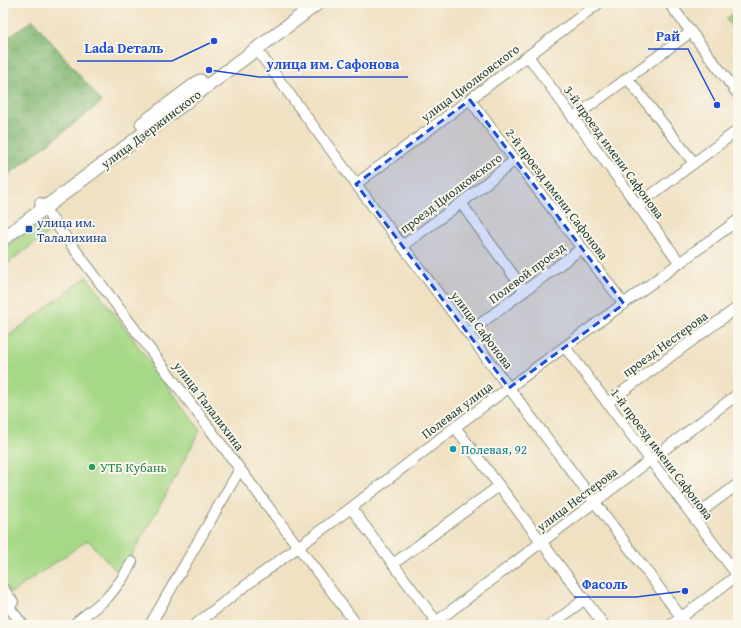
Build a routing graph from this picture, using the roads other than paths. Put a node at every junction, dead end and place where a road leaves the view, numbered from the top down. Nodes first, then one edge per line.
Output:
1 (304, 3) edge
2 (318, 3) edge
3 (599, 3) edge
4 (670, 3) edge
5 (691, 32) junction
6 (257, 50) junction
7 (528, 56) junction
8 (627, 78) junction
9 (738, 94) edge
10 (470, 100) junction
11 (573, 118) junction
12 (738, 130) edge
13 (515, 160) junction
14 (694, 163) junction
15 (356, 184) junction
16 (461, 203) junction
17 (638, 205) junction
18 (42, 206) junction
19 (738, 220) edge
20 (3, 231) edge
21 (3, 239) edge
22 (402, 246) junction
23 (582, 248) junction
24 (680, 263) junction
25 (524, 290) junction
26 (624, 304) junction
27 (738, 307) edge
28 (468, 333) junction
29 (565, 347) junction
30 (509, 388) junction
31 (738, 394) edge
32 (607, 403) junction
33 (455, 427) junction
34 (650, 460) junction
35 (240, 469) junction
36 (738, 484) edge
37 (499, 486) junction
38 (594, 502) junction
39 (351, 508) junction
40 (694, 517) junction
41 (542, 543) junction
42 (298, 546) junction
43 (132, 562) dead end
44 (393, 564) junction
45 (738, 575) edge
46 (3, 589) edge
47 (585, 599) junction
48 (684, 621) edge
49 (436, 624) edge
50 (23, 625) edge
51 (73, 625) edge
52 (150, 625) edge
53 (195, 625) edge
54 (357, 625) edge
55 (551, 625) edge
56 (604, 625) edge
57 (671, 625) edge

1 - 18 main road, улица Дзержинского
2 - 6 main road, улица Дзержинского
3 - 7 street, улица Циолковского
4 - 5 street
5 - 8 street
5 - 9 street
6 - 15 street, улица Сафонова
6 - 18 main road, улица Дзержинского
7 - 10 street, улица Циолковского
7 - 11 street, 3-й проезд имени Сафонова
8 - 11 street
8 - 14 street
10 - 13 street, 2-й проезд имени Сафонова
10 - 15 street, улица Циолковского
11 - 17 street, 3-й проезд имени Сафонова
12 - 14 street
13 - 16 street, проезд Циолковского
13 - 23 street, 2-й проезд имени Сафонова
14 - 17 street
15 - 22 street, улица Сафонова
16 - 22 street, проезд Циолковского
16 - 25 street
17 - 24 street, 3-й проезд имени Сафонова
18 - 20 main road, улица Дзержинского
18 - 21 main road, улица Дзержинского
18 - 35 street, улица Талалихина
19 - 24 street, Полевая улица
22 - 28 street, улица Сафонова
23 - 25 street, Полевой проезд
23 - 26 street, 2-й проезд имени Сафонова
24 - 26 street, Полевая улица
25 - 28 street, Полевой проезд
26 - 29 street, Полевая улица
27 - 32 street, проезд Нестерова
28 - 30 street, улица Сафонова
29 - 30 street, Полевая улица
29 - 32 street, 1-й проезд имени Сафонова
30 - 33 street, Полевая улица
30 - 38 street, улица Сафонова
31 - 34 street, улица Нестерова
32 - 34 street, 1-й проезд имени Сафонова
33 - 37 street
33 - 39 street, Полевая улица
34 - 38 street, улица Нестерова
34 - 40 street, 1-й проезд имени Сафонова
35 - 42 street, улица Талалихина
35 - 52 street
36 - 40 street
37 - 41 street
37 - 44 street
38 - 41 street, улица Нестерова
38 - 48 street, улица Сафонова
39 - 42 street, Полевая улица
39 - 44 street
40 - 45 street, 1-й проезд имени Сафонова
41 - 47 street
41 - 49 street, улица Нестерова
42 - 53 street, Полевая улица
42 - 54 street, улица Талалихина
43 - 51 street
44 - 49 street
45 - 48 street
46 - 50 street
47 - 55 street
47 - 56 street
48 - 57 street

